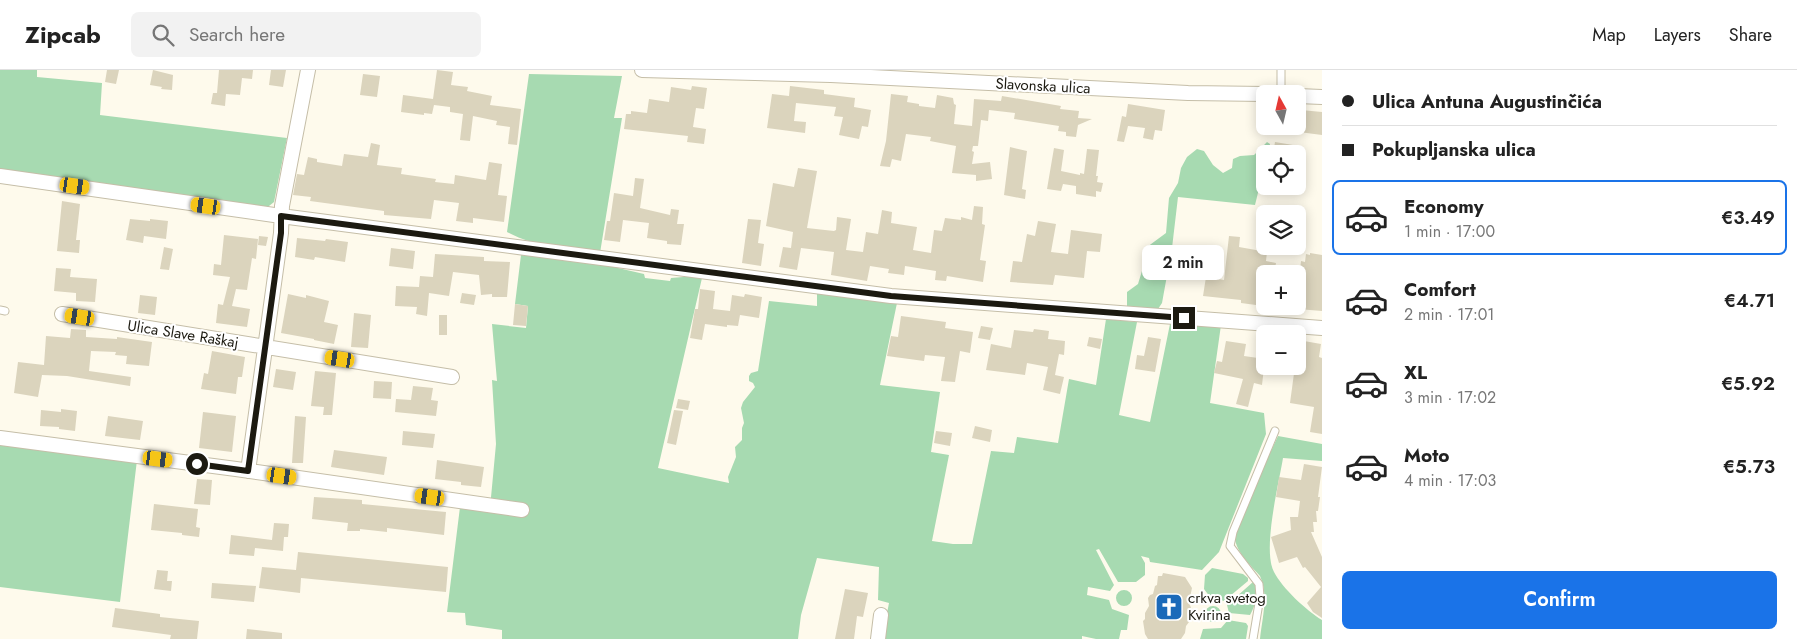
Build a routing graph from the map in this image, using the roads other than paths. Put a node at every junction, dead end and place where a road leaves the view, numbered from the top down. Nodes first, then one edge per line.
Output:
1 (308, 70) edge
2 (642, 70) edge
3 (1281, 70) edge
4 (1281, 85) edge
5 (1256, 94) edge
6 (1306, 96) edge
7 (1322, 97) edge
8 (0, 176) edge
9 (281, 216) junction
10 (62, 314) dead end
11 (1322, 328) edge
12 (266, 347) junction
13 (452, 377) dead end
14 (1275, 431) dead end
15 (0, 438) edge
16 (248, 471) junction
17 (522, 510) dead end
18 (881, 615) dead end
19 (878, 639) edge
20 (1253, 639) edge

1 - 9 street
2 - 5 street, Slavonska ulica
3 - 4 lane
6 - 7 street
8 - 9 street
9 - 11 street
9 - 12 street
10 - 12 street, Ulica Slave Raškaj
12 - 13 street, Ulica Slave Raškaj
12 - 16 street
14 - 20 lane
15 - 16 street
16 - 17 street
18 - 19 street

